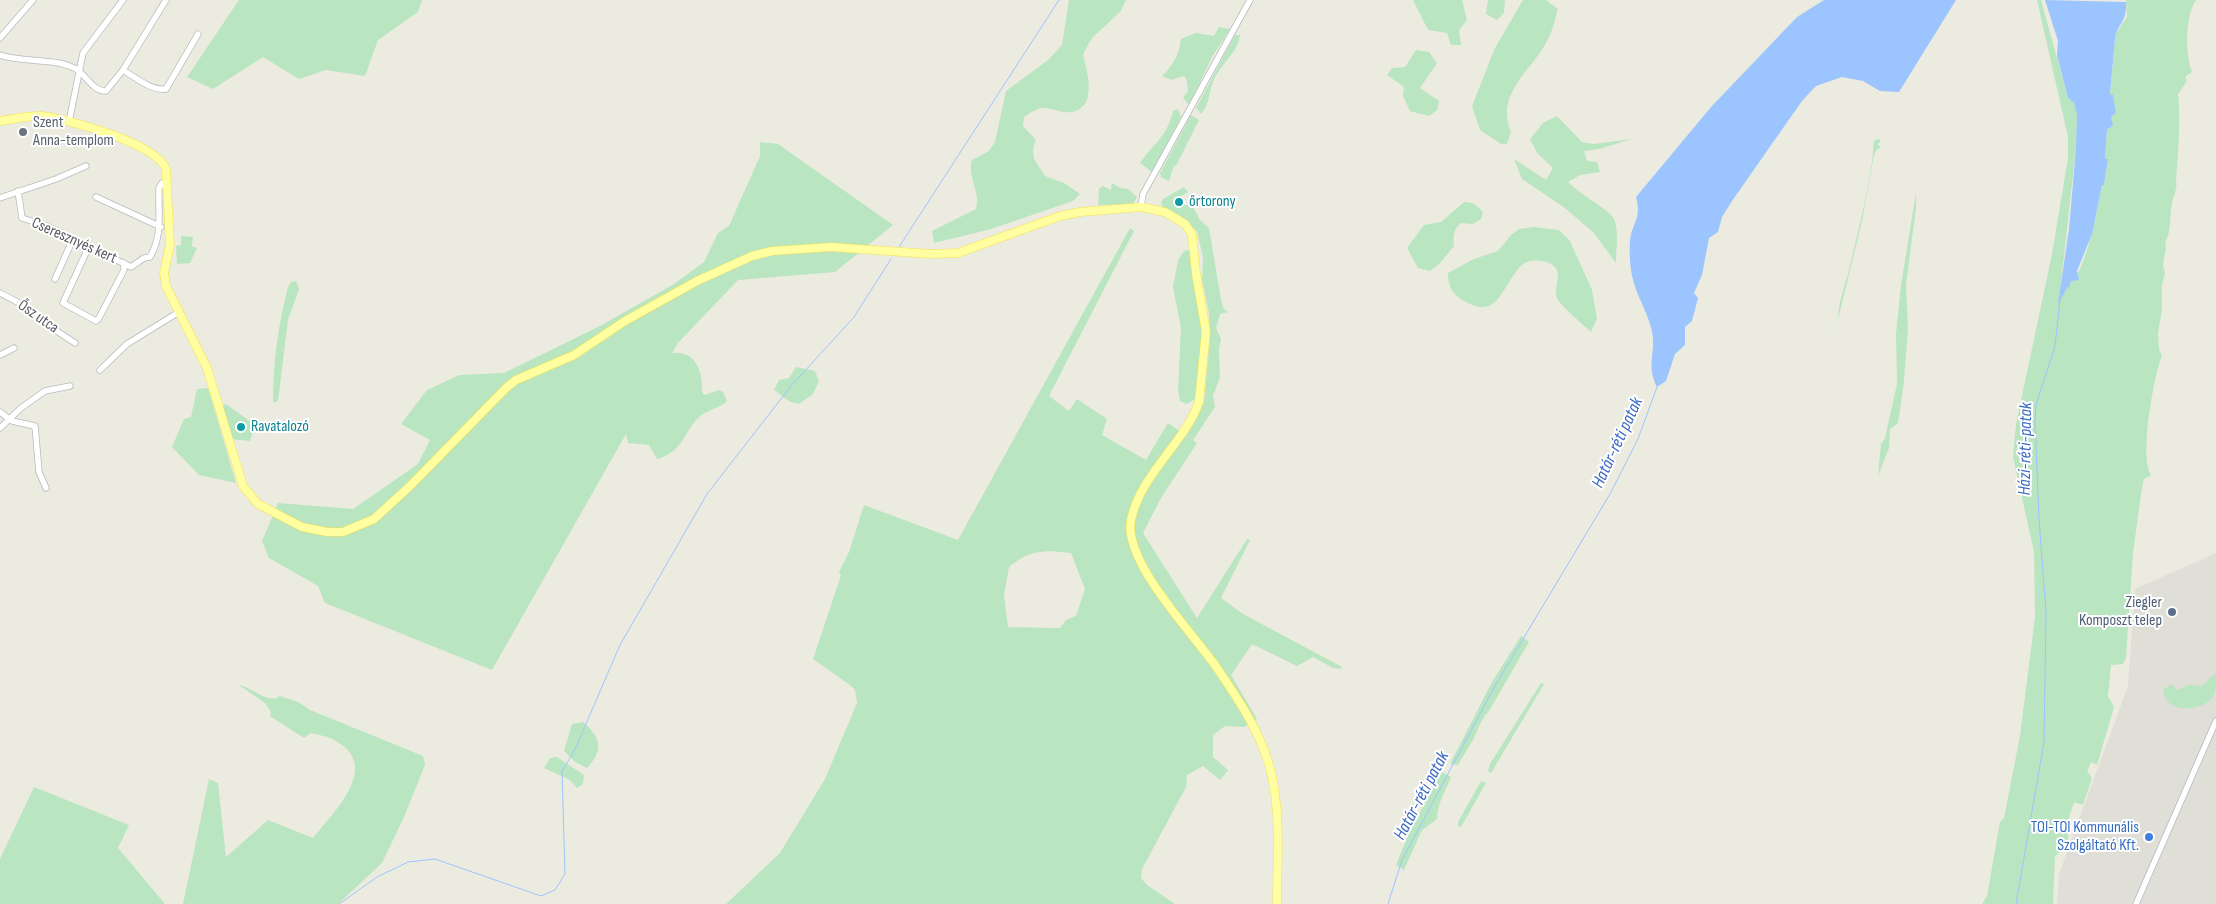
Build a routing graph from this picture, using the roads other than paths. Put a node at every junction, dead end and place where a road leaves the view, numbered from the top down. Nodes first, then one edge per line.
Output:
1 (33, 0) edge
2 (123, 0) edge
3 (166, 0) edge
4 (1250, 0) edge
5 (198, 34) dead end
6 (0, 38) edge
7 (0, 55) edge
8 (123, 70) junction
9 (79, 71) junction
10 (0, 121) edge
11 (69, 122) junction
12 (86, 166) dead end
13 (168, 182) junction
14 (18, 191) junction
15 (96, 197) dead end
16 (0, 198) edge
17 (1141, 207) junction
18 (160, 227) junction
19 (73, 239) junction
20 (89, 246) junction
21 (124, 263) junction
22 (54, 280) dead end
23 (0, 293) edge
24 (179, 312) junction
25 (75, 343) dead end
26 (14, 348) dead end
27 (0, 355) edge
28 (100, 370) dead end
29 (70, 386) dead end
30 (0, 412) edge
31 (9, 419) junction
32 (0, 428) edge
33 (46, 488) dead end
34 (2216, 721) edge
35 (1277, 904) edge
36 (2136, 904) edge

1 - 6 street
2 - 9 street
3 - 8 street
4 - 17 street
5 - 8 street
7 - 9 street
8 - 9 street
9 - 11 street
10 - 11 main road
11 - 13 main road
12 - 14 street
13 - 18 street
13 - 24 main road
14 - 16 street
14 - 19 street, Cseresznyés kert
15 - 18 street
17 - 24 main road
17 - 35 main road
18 - 21 street
19 - 20 street, Cseresznyés kert
19 - 22 street
20 - 21 street, Cseresznyés kert
20 - 21 street
23 - 25 street, Ősz utca
24 - 28 street
26 - 27 street
29 - 31 street
30 - 31 street
31 - 32 street
31 - 33 street
34 - 36 street

